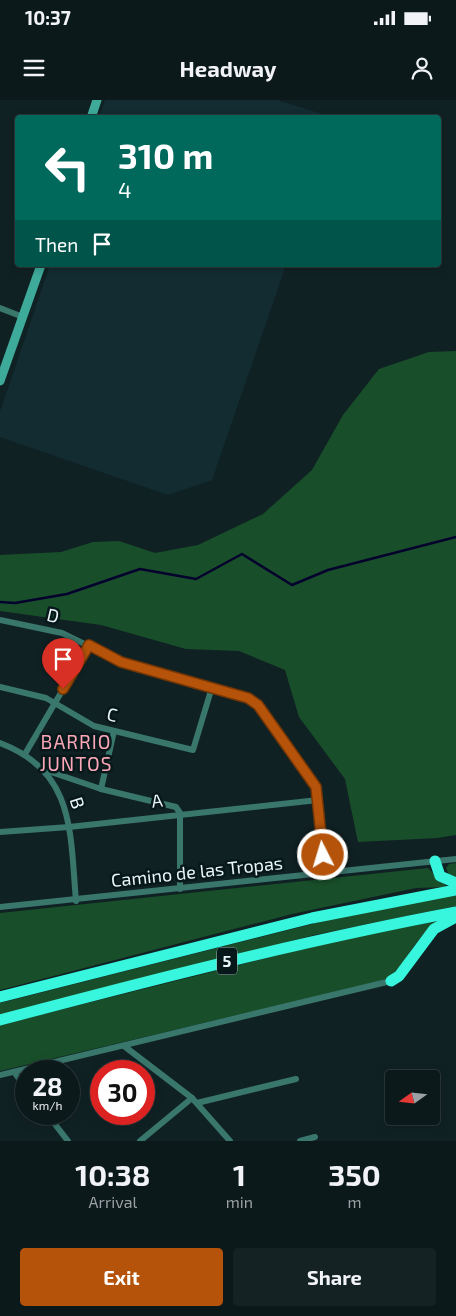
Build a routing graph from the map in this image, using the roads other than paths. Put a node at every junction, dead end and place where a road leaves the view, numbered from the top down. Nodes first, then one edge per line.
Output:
1 (97, 100) edge
2 (92, 115) edge
3 (40, 267) edge
4 (0, 308) edge
5 (23, 317) junction
6 (0, 381) edge
7 (0, 620) edge
8 (89, 645) junction
9 (0, 687) edge
10 (212, 687) junction
11 (55, 704) junction
12 (114, 731) junction
13 (0, 743) edge
14 (25, 754) junction
15 (45, 770) junction
16 (101, 789) junction
17 (318, 800) junction
18 (180, 813) junction
19 (69, 827) junction
20 (0, 832) edge
21 (456, 859) edge
22 (435, 861) junction
23 (325, 874) junction
24 (456, 883) edge
25 (180, 889) junction
26 (456, 890) edge
27 (76, 900) junction
28 (0, 907) edge
29 (456, 912) edge
30 (456, 917) edge
31 (391, 981) joint
32 (0, 997) edge
33 (0, 1020) edge
34 (124, 1046) junction
35 (14, 1072) joint
36 (0, 1075) edge
37 (296, 1080) dead end
38 (195, 1100) junction
39 (56, 1125) edge
40 (315, 1137) dead end
41 (144, 1140) edge
42 (68, 1141) edge
43 (230, 1141) edge
44 (300, 1141) edge

1 - 2 main road
3 - 5 main road
4 - 5 street
5 - 6 main road
7 - 8 street, D
8 - 10 street, D
8 - 11 street
9 - 11 street, C
10 - 12 street, C
10 - 17 street, D
11 - 12 street, C
11 - 14 street
12 - 16 street
13 - 14 street, B
14 - 15 street, B
15 - 16 street
15 - 19 street, B
16 - 18 street
17 - 18 street, A
17 - 23 street, D
18 - 19 street, A
18 - 25 street
19 - 20 street, A
19 - 27 street, B
21 - 22 street, Camino de las Tropas
22 - 23 street, Camino de las Tropas
22 - 24 highway
23 - 25 street, Camino de las Tropas
25 - 27 street, Camino de las Tropas
26 - 32 highway, 5
27 - 28 street, Camino de las Tropas
29 - 33 highway, 5
30 - 31 highway
31 - 34 street
34 - 35 street
34 - 38 street
35 - 36 street
37 - 38 street
38 - 41 street
38 - 43 street
39 - 42 street
40 - 44 street

